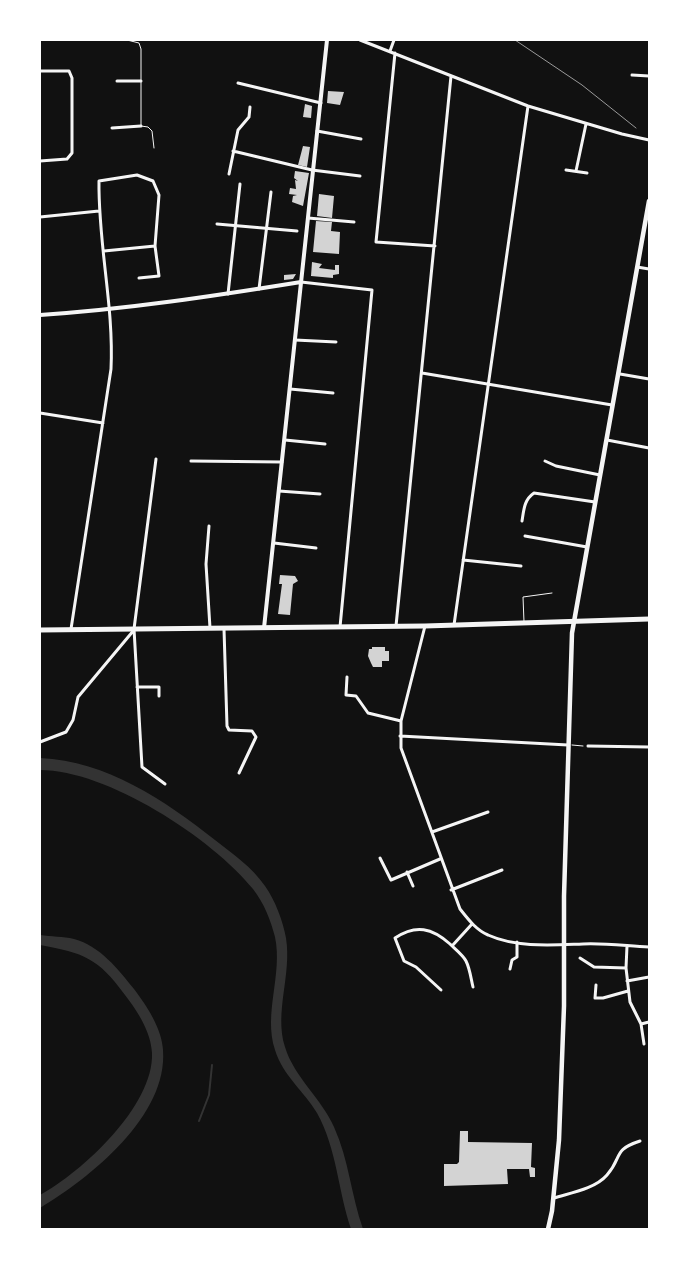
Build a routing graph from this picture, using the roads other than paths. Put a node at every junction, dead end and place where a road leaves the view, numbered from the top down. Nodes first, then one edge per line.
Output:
1 (127, 40) edge
2 (327, 40) edge
3 (360, 40) edge
4 (394, 40) edge
5 (390, 51) junction
6 (395, 53) junction
7 (40, 71) edge
8 (632, 75) dead end
9 (451, 76) junction
10 (649, 76) edge
11 (117, 81) dead end
12 (141, 81) junction
13 (238, 83) dead end
14 (321, 103) junction
15 (528, 106) junction
16 (250, 107) dead end
17 (586, 124) junction
18 (141, 126) junction
19 (112, 128) dead end
20 (317, 131) junction
21 (361, 139) dead end
22 (649, 140) edge
23 (154, 148) dead end
24 (233, 151) junction
25 (40, 161) edge
26 (312, 170) junction
27 (566, 170) dead end
28 (576, 172) junction
29 (587, 173) dead end
30 (229, 174) dead end
31 (360, 176) dead end
32 (240, 184) dead end
33 (271, 192) dead end
34 (649, 201) edge
35 (99, 210) junction
36 (40, 217) edge
37 (308, 218) junction
38 (354, 222) dead end
39 (217, 224) dead end
40 (235, 224) junction
41 (266, 227) junction
42 (297, 231) dead end
43 (155, 246) junction
44 (435, 246) junction
45 (104, 251) junction
46 (636, 267) junction
47 (649, 269) edge
48 (139, 278) dead end
49 (301, 282) junction
50 (259, 289) junction
51 (228, 294) junction
52 (110, 310) junction
53 (40, 315) edge
54 (295, 340) junction
55 (336, 342) dead end
56 (422, 373) junction
57 (620, 374) junction
58 (649, 379) edge
59 (490, 384) junction
60 (290, 389) junction
61 (333, 393) dead end
62 (612, 405) junction
63 (40, 413) edge
64 (103, 423) junction
65 (284, 440) junction
66 (606, 440) junction
67 (325, 444) dead end
68 (649, 448) edge
69 (156, 459) dead end
70 (191, 461) dead end
71 (545, 461) dead end
72 (282, 462) junction
73 (600, 475) junction
74 (279, 491) junction
75 (320, 494) dead end
76 (594, 502) junction
77 (522, 521) dead end
78 (210, 526) dead end
79 (525, 536) dead end
80 (274, 544) junction
81 (587, 547) junction
82 (316, 548) dead end
83 (463, 560) junction
84 (521, 566) dead end
85 (552, 593) dead end
86 (649, 619) edge
87 (574, 622) junction
88 (524, 624) junction
89 (425, 626) junction
90 (454, 626) junction
91 (340, 627) junction
92 (396, 627) junction
93 (264, 628) junction
94 (134, 629) junction
95 (210, 629) junction
96 (224, 629) junction
97 (40, 630) edge
98 (71, 630) junction
99 (347, 677) dead end
100 (137, 687) junction
101 (159, 696) dead end
102 (402, 721) junction
103 (400, 736) junction
104 (40, 742) edge
105 (569, 745) junction
106 (588, 746) road end
107 (649, 746) edge
108 (239, 773) dead end
109 (165, 784) dead end
110 (488, 812) dead end
111 (432, 832) junction
112 (380, 858) dead end
113 (440, 859) junction
114 (502, 870) dead end
115 (407, 872) junction
116 (413, 886) dead end
117 (451, 890) junction
118 (472, 924) junction
119 (517, 942) junction
120 (452, 946) junction
121 (564, 946) junction
122 (627, 946) junction
123 (649, 946) edge
124 (580, 958) dead end
125 (626, 968) junction
126 (510, 969) dead end
127 (649, 976) edge
128 (627, 981) junction
129 (596, 985) dead end
130 (473, 987) dead end
131 (441, 990) dead end
132 (628, 991) junction
133 (649, 1022) edge
134 (641, 1024) junction
135 (644, 1044) dead end
136 (640, 1141) dead end
137 (554, 1198) junction
138 (548, 1229) edge

1 - 12 lane
2 - 14 street
3 - 5 street
4 - 5 street
5 - 6 street
6 - 9 street
6 - 44 street
7 - 25 street
8 - 10 street
9 - 15 street
9 - 44 street
11 - 12 street
12 - 18 lane
13 - 14 street
14 - 20 street
15 - 17 street
15 - 59 street
16 - 24 street
17 - 22 street
17 - 28 street
18 - 19 street
18 - 23 lane
20 - 21 street
20 - 26 street
24 - 26 street
24 - 30 street
26 - 31 street
26 - 37 street
27 - 28 street
28 - 29 street
32 - 40 street
33 - 41 street
34 - 46 main road
35 - 36 street
35 - 43 street
35 - 45 street
37 - 38 street
37 - 49 street
39 - 40 street
40 - 41 street
40 - 51 street
41 - 42 street
41 - 50 street
43 - 45 street
43 - 48 street
44 - 56 street
45 - 52 street
46 - 47 street
46 - 57 main road
49 - 50 street
49 - 54 street
49 - 91 street
50 - 51 street
51 - 52 street
52 - 53 street
52 - 64 street
54 - 55 street
54 - 60 street
56 - 59 street
56 - 92 street
57 - 58 street
57 - 62 main road
59 - 62 street
59 - 83 street
60 - 61 street
60 - 65 street
62 - 66 main road
63 - 64 street
64 - 98 street
65 - 67 street
65 - 72 street
66 - 68 street
66 - 73 main road
69 - 94 street
70 - 72 street
71 - 73 street
72 - 74 street
73 - 76 main road
74 - 75 street
74 - 80 street
76 - 77 street
76 - 81 main road
78 - 95 street
79 - 81 street
80 - 82 street
80 - 93 street
81 - 87 main road
83 - 84 street
83 - 90 street
85 - 88 lane
86 - 87 main road
87 - 88 main road
87 - 105 main road
88 - 90 main road
89 - 90 main road
89 - 92 main road
89 - 102 street
91 - 92 main road
91 - 93 main road
93 - 96 main road
94 - 95 main road
94 - 98 main road
94 - 100 street
94 - 104 street
95 - 96 main road
96 - 108 street
97 - 98 main road
99 - 102 street
100 - 101 street
100 - 109 street
102 - 103 street
103 - 105 street
103 - 111 street
105 - 121 main road
106 - 107 street
110 - 111 street
111 - 113 street
112 - 115 street
113 - 115 street
113 - 117 street
114 - 117 street
115 - 116 street
117 - 118 street
118 - 119 street
118 - 120 street
119 - 121 street
119 - 126 street
120 - 130 street
120 - 131 street
121 - 122 street
121 - 137 main road
122 - 123 street
122 - 125 street
124 - 125 street
125 - 128 street
127 - 128 street
128 - 132 street
129 - 132 street
132 - 134 street
133 - 134 street
134 - 135 street
136 - 137 street
137 - 138 main road

